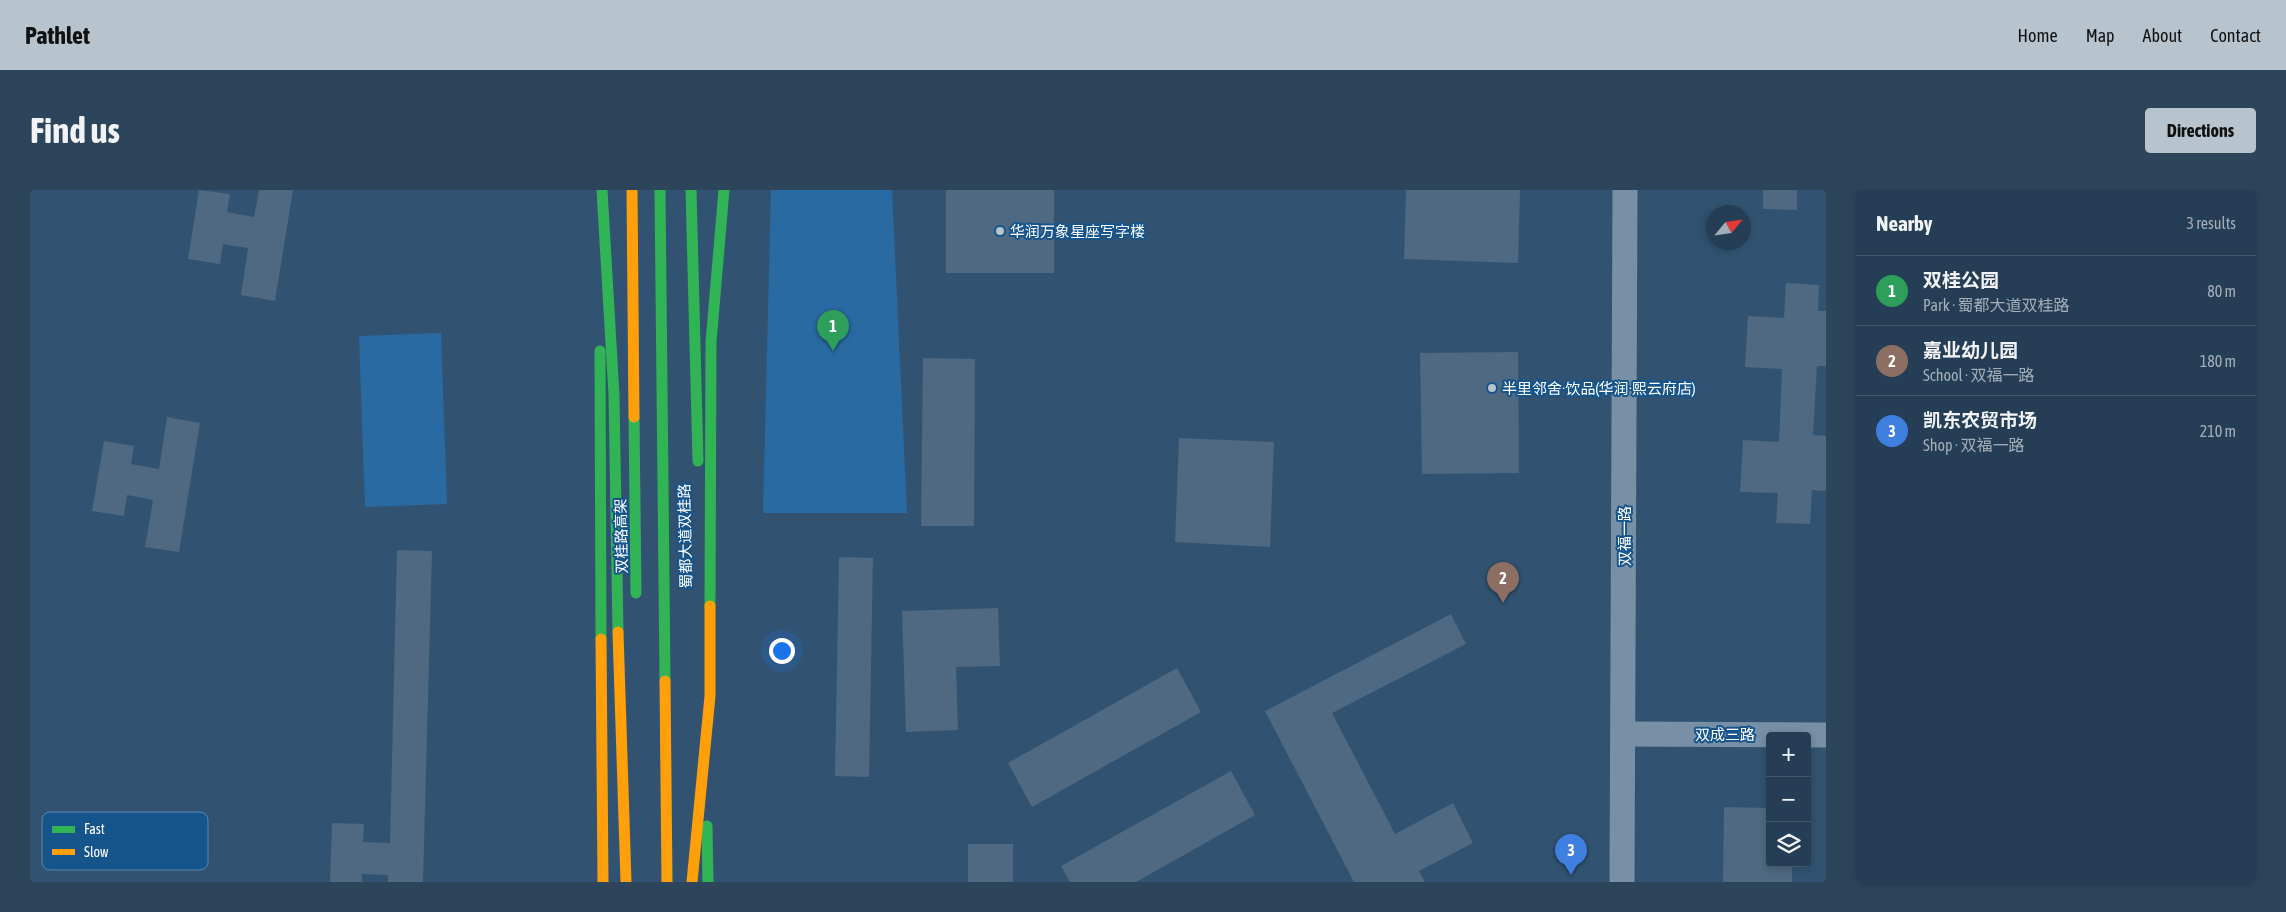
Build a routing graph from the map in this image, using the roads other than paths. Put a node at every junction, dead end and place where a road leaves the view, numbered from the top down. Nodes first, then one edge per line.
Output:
1 (602, 190) edge
2 (632, 190) edge
3 (660, 190) edge
4 (691, 190) edge
5 (724, 190) edge
6 (1625, 190) edge
7 (636, 605) dead end
8 (1623, 734) junction
9 (1826, 734) edge
10 (603, 882) edge
11 (626, 882) edge
12 (667, 882) edge
13 (692, 882) edge
14 (708, 882) edge
15 (1622, 882) edge

1 - 10 main road
1 - 11 main road
2 - 7 main road, 双桂路高架
3 - 12 main road
4 - 14 main road, 蜀都大道双桂路
5 - 13 main road, bridge
6 - 8 street, 双福一路
8 - 9 street, 双成三路
8 - 15 street, 双福一路

